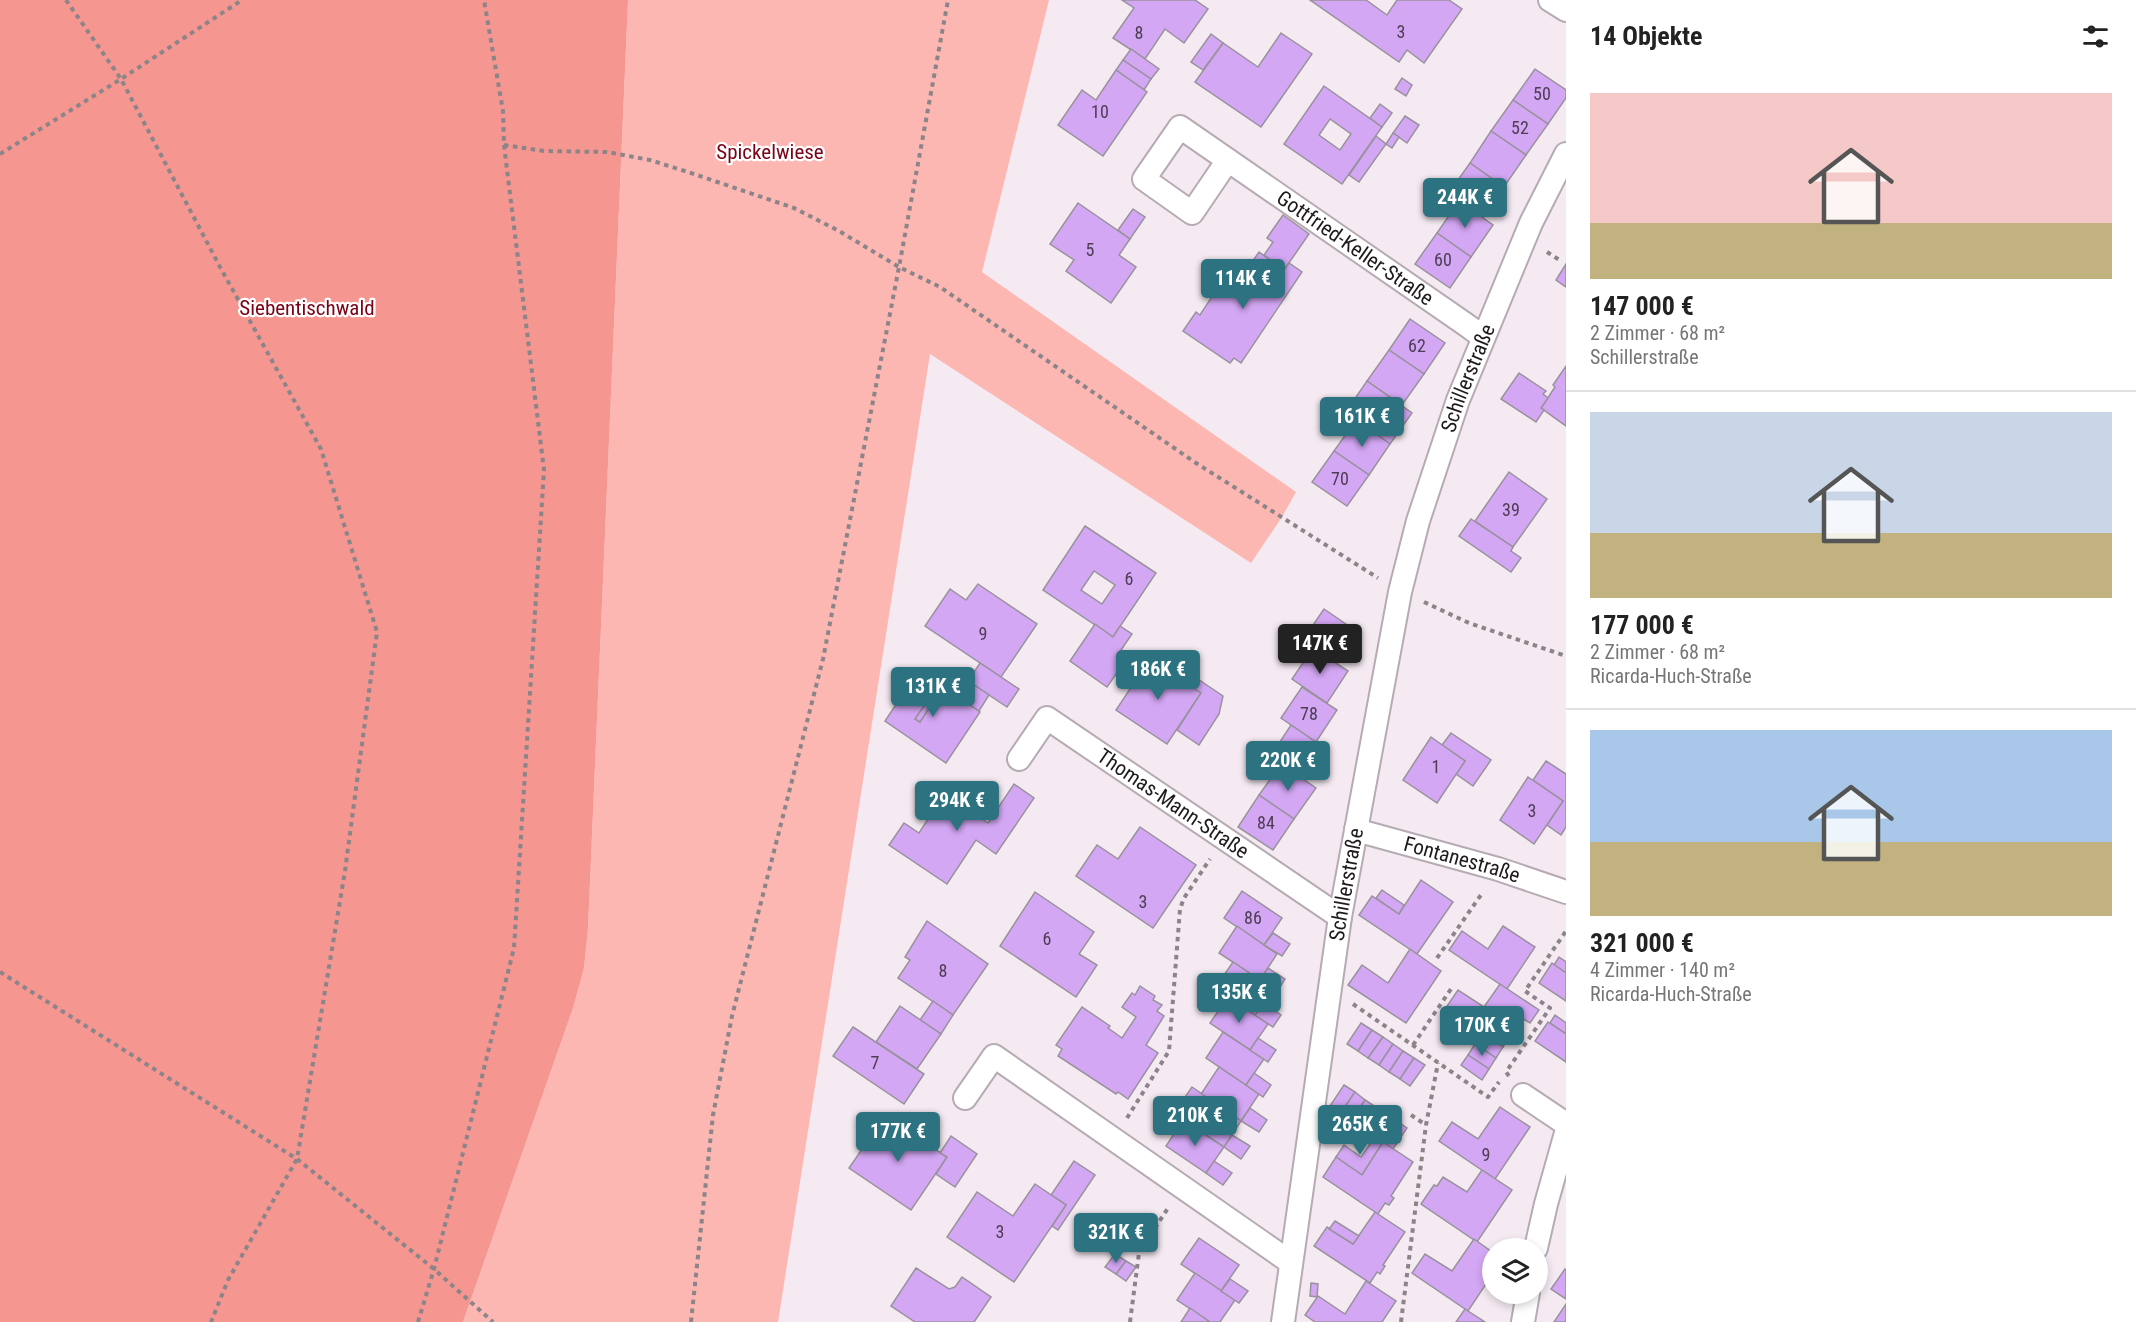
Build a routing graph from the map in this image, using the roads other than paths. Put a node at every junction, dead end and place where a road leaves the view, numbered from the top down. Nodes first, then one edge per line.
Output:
1 (1550, 0) edge
2 (1566, 10) edge
3 (1566, 154) edge
4 (1228, 160) dead end
5 (1483, 337) junction
6 (1019, 759) dead end
7 (1356, 830) junction
8 (1566, 892) edge
9 (1340, 917) junction
10 (1522, 1095) road end
11 (965, 1098) dead end
12 (1566, 1124) edge
13 (1566, 1133) edge
14 (1538, 1238) edge
15 (1290, 1262) junction
16 (1526, 1304) edge
17 (1283, 1322) edge
18 (1523, 1322) edge

1 - 2 street
3 - 5 street, Schillerstraße
4 - 5 street, Gottfried-Keller-Straße
5 - 7 street, Schillerstraße
6 - 9 street, Thomas-Mann-Straße
7 - 8 street, Fontanestraße
7 - 9 street, Schillerstraße
9 - 15 street, Schillerstraße
10 - 12 street
11 - 15 street
13 - 14 street
15 - 17 street, Schillerstraße
16 - 18 street

